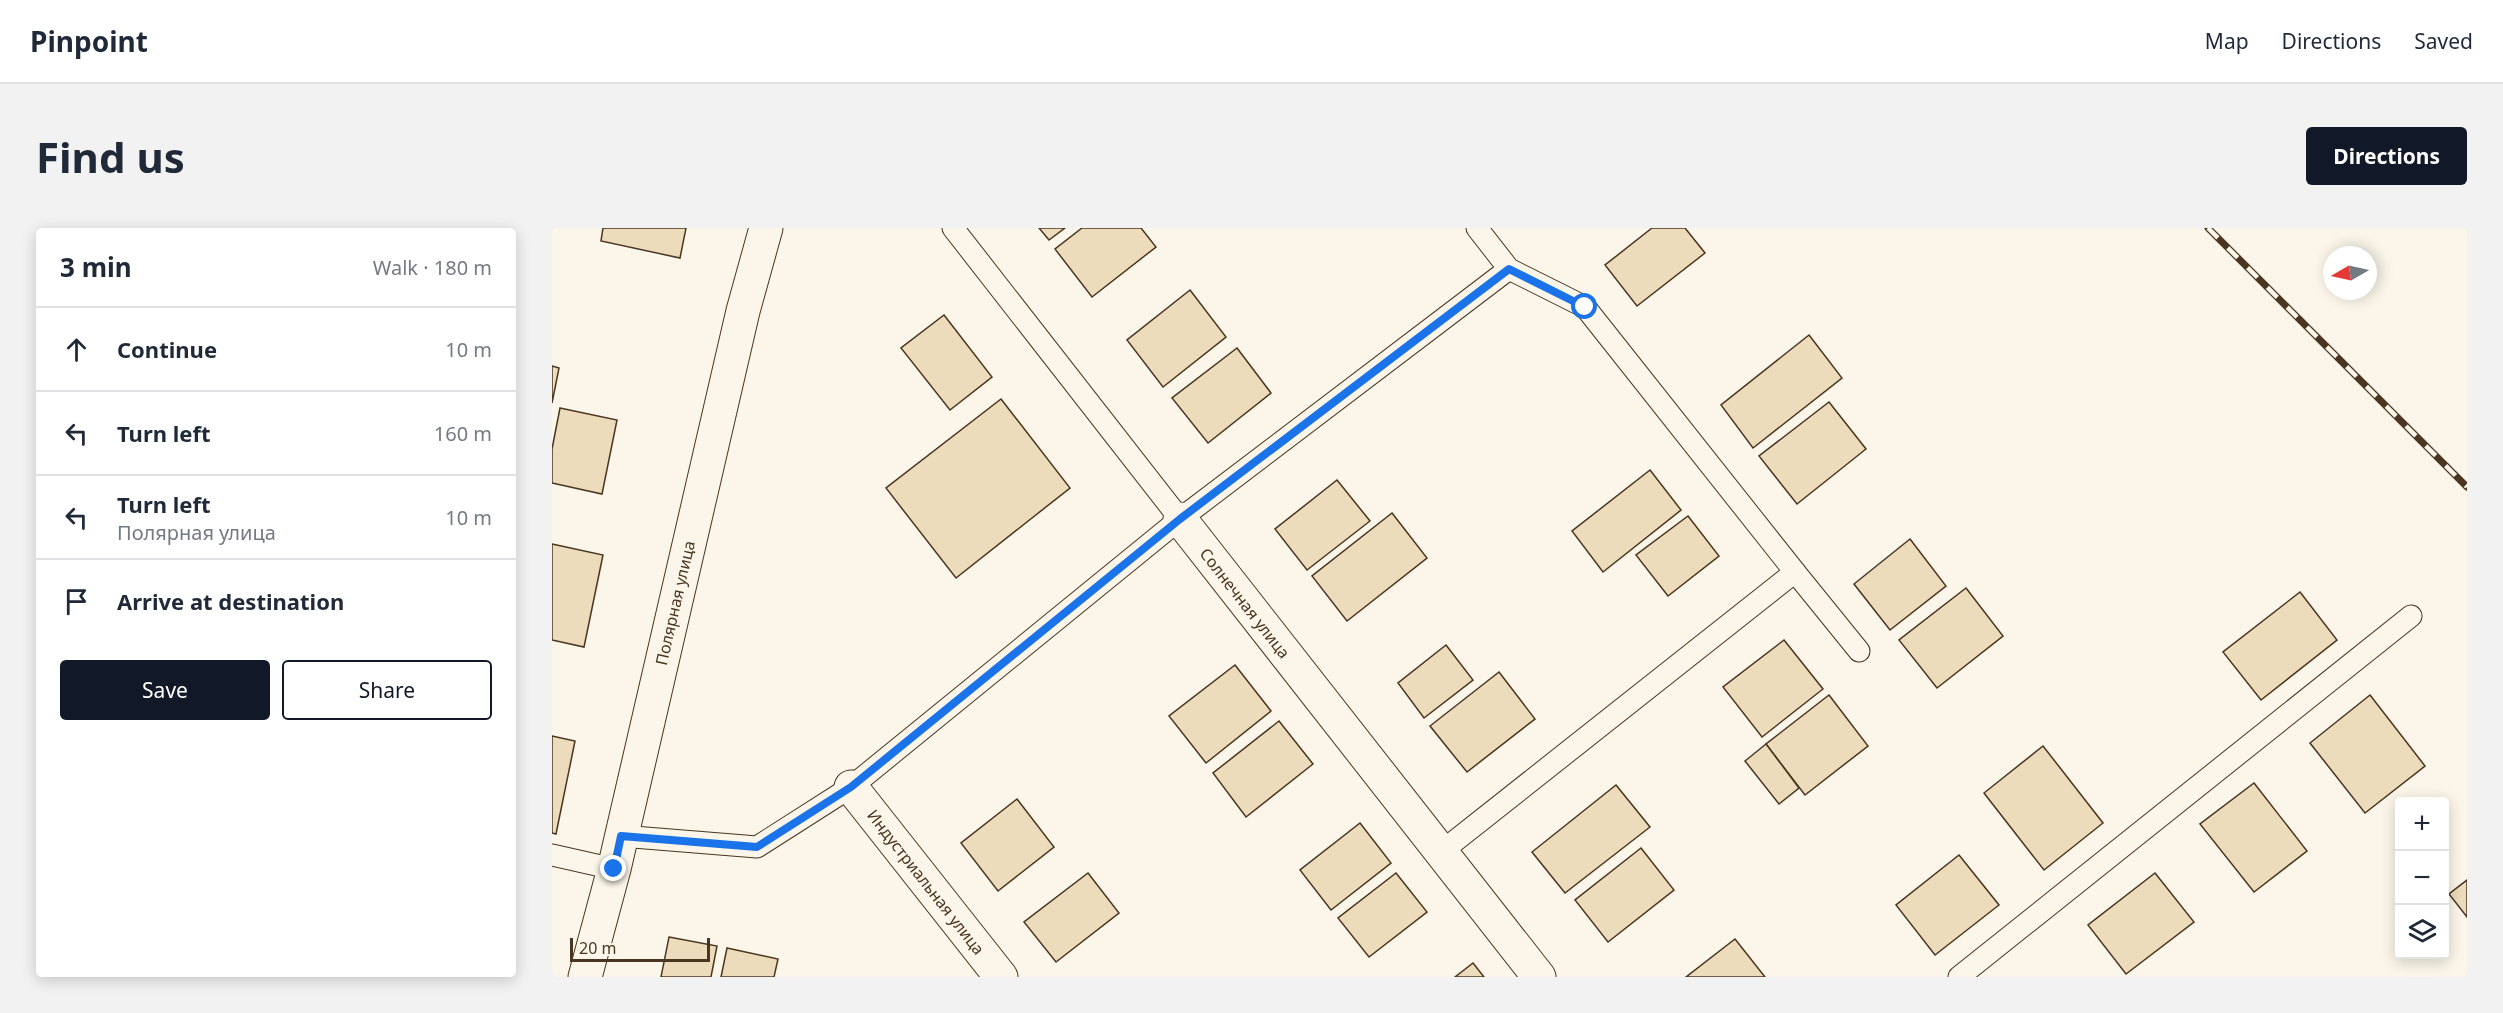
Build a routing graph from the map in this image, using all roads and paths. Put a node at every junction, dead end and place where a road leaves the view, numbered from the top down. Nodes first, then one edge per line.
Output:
1 (766, 228) edge
2 (953, 228) edge
3 (1478, 228) edge
4 (1509, 269) junction
5 (1180, 519) junction
6 (1795, 572) junction
7 (2411, 616) dead end
8 (1859, 651) dead end
9 (851, 787) junction
10 (621, 836) junction
11 (1441, 852) junction
12 (552, 855) edge
13 (614, 869) junction
14 (585, 977) edge
15 (1002, 977) edge
16 (1539, 977) edge
17 (1959, 977) edge

1 - 10 street, Полярная улица
2 - 5 lane, Солнечная улица
3 - 4 lane
4 - 5 lane
4 - 6 lane
5 - 9 lane
5 - 11 street, Солнечная улица
6 - 8 lane
6 - 11 lane
7 - 17 lane
9 - 10 lane
9 - 15 street, Индустриальная улица
10 - 13 street, Полярная улица
11 - 16 street, Солнечная улица
12 - 13 lane
13 - 14 street, Полярная улица

